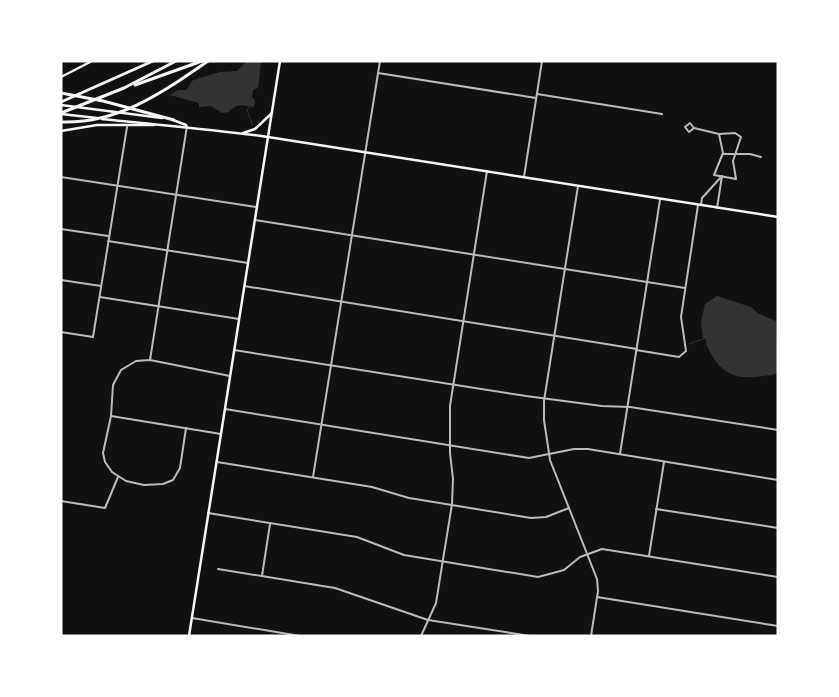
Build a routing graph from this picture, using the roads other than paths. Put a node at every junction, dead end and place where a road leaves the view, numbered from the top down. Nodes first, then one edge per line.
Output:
1 (84, 61) edge
2 (92, 61) edge
3 (153, 61) edge
4 (176, 61) edge
5 (202, 61) edge
6 (208, 61) edge
7 (280, 61) edge
8 (380, 61) edge
9 (542, 61) edge
10 (83, 66) junction
11 (378, 73) junction
12 (61, 76) edge
13 (124, 88) junction
14 (61, 93) edge
15 (537, 94) junction
16 (536, 98) junction
17 (61, 104) edge
18 (61, 113) edge
19 (272, 113) junction
20 (662, 114) dead end
21 (174, 120) junction
22 (61, 122) edge
23 (157, 125) junction
24 (127, 126) junction
25 (187, 126) junction
26 (694, 128) dead end
27 (61, 130) edge
28 (240, 133) junction
29 (719, 134) junction
30 (268, 137) junction
31 (365, 152) junction
32 (723, 154) junction
33 (734, 154) junction
34 (761, 157) dead end
35 (487, 171) junction
36 (722, 176) junction
37 (61, 177) edge
38 (524, 177) junction
39 (117, 185) junction
40 (578, 186) junction
41 (176, 194) junction
42 (660, 199) junction
43 (700, 205) junction
44 (256, 207) junction
45 (717, 208) junction
46 (778, 218) edge
47 (254, 220) junction
48 (61, 228) edge
49 (352, 235) junction
50 (109, 236) junction
51 (108, 241) junction
52 (167, 250) junction
53 (473, 255) junction
54 (248, 263) junction
55 (565, 269) junction
56 (61, 280) edge
57 (647, 282) junction
58 (101, 286) junction
59 (244, 286) junction
60 (685, 288) junction
61 (100, 297) junction
62 (341, 301) junction
63 (158, 306) junction
64 (239, 319) junction
65 (463, 320) junction
66 (61, 332) edge
67 (554, 335) junction
68 (636, 349) junction
69 (234, 350) junction
70 (150, 360) junction
71 (331, 365) junction
72 (230, 376) junction
73 (453, 385) junction
74 (545, 398) junction
75 (627, 406) junction
76 (225, 409) junction
77 (111, 416) junction
78 (322, 424) junction
79 (186, 428) junction
80 (778, 430) edge
81 (221, 434) junction
82 (449, 446) junction
83 (620, 454) junction
84 (549, 455) junction
85 (664, 461) junction
86 (217, 462) junction
87 (118, 477) junction
88 (313, 477) junction
89 (778, 480) edge
90 (61, 501) edge
91 (452, 505) junction
92 (569, 508) junction
93 (656, 509) junction
94 (208, 513) junction
95 (270, 524) junction
96 (778, 528) edge
97 (588, 554) junction
98 (649, 556) junction
99 (443, 562) junction
100 (218, 569) dead end
101 (262, 576) junction
102 (778, 577) edge
103 (597, 597) junction
104 (192, 618) junction
105 (430, 620) junction
106 (778, 626) edge
107 (189, 636) edge
108 (300, 636) edge
109 (421, 636) edge
110 (530, 636) edge
111 (590, 636) edge

1 - 10 street
2 - 10 main road
3 - 17 highway
4 - 13 highway
5 - 13 highway
6 - 22 highway
7 - 19 main road
8 - 11 street
9 - 15 street
10 - 12 main road
11 - 16 street
11 - 31 street
13 - 18 highway
14 - 21 highway
15 - 16 street
15 - 20 street
16 - 38 street
17 - 21 main road
18 - 23 main road
19 - 28 main road
19 - 30 main road
21 - 25 main road
23 - 24 main road
23 - 25 main road
24 - 27 main road
24 - 39 street
25 - 28 main road
25 - 41 street
26 - 29 street
28 - 30 main road
29 - 32 street
29 - 33 street
30 - 31 main road
30 - 44 main road
31 - 35 main road
31 - 49 street
32 - 33 street
32 - 36 street
33 - 34 street
33 - 36 street
35 - 38 main road
35 - 53 street
36 - 43 street
36 - 45 street
37 - 39 street
38 - 40 main road
39 - 41 street
39 - 50 street
40 - 42 main road
40 - 55 street
41 - 44 street
41 - 52 street
42 - 43 main road
42 - 57 street
43 - 45 main road
43 - 60 street
44 - 47 main road
45 - 46 main road
47 - 49 street
47 - 54 main road
48 - 50 street
49 - 53 street
49 - 62 street
50 - 51 street
51 - 52 street
51 - 58 street
52 - 54 street
52 - 63 street
53 - 55 street
53 - 65 street
54 - 59 main road
55 - 57 street
55 - 67 street
56 - 58 street
57 - 60 street
57 - 68 street
58 - 61 street
59 - 62 street
59 - 64 main road
60 - 68 street
61 - 63 street
61 - 66 street
62 - 65 street
62 - 71 street
63 - 64 street
63 - 70 street
64 - 69 main road
65 - 67 street
65 - 73 street
67 - 68 street
67 - 74 street
68 - 75 street
69 - 71 street
69 - 72 main road
70 - 72 street
70 - 77 street
71 - 73 street
71 - 78 street
72 - 76 main road
73 - 74 street
73 - 82 street
74 - 75 street
74 - 84 street
75 - 80 street
75 - 83 street
76 - 78 street
76 - 81 main road
77 - 79 street
77 - 87 street
78 - 82 street
78 - 88 street
79 - 81 street
79 - 87 street
81 - 86 main road
82 - 84 street
82 - 91 street
83 - 84 street
83 - 85 street
84 - 92 street
85 - 89 street
85 - 93 street
86 - 88 street
86 - 94 main road
87 - 90 street
88 - 91 street
91 - 92 street
91 - 99 street
92 - 97 street
93 - 96 street
93 - 98 street
94 - 95 street
94 - 104 main road
95 - 99 street
95 - 101 street
97 - 98 street
97 - 99 street
97 - 103 street
98 - 102 street
99 - 105 street
100 - 101 street
101 - 105 street
103 - 106 street
103 - 111 street
104 - 107 main road
104 - 108 street
105 - 109 street
105 - 110 street

